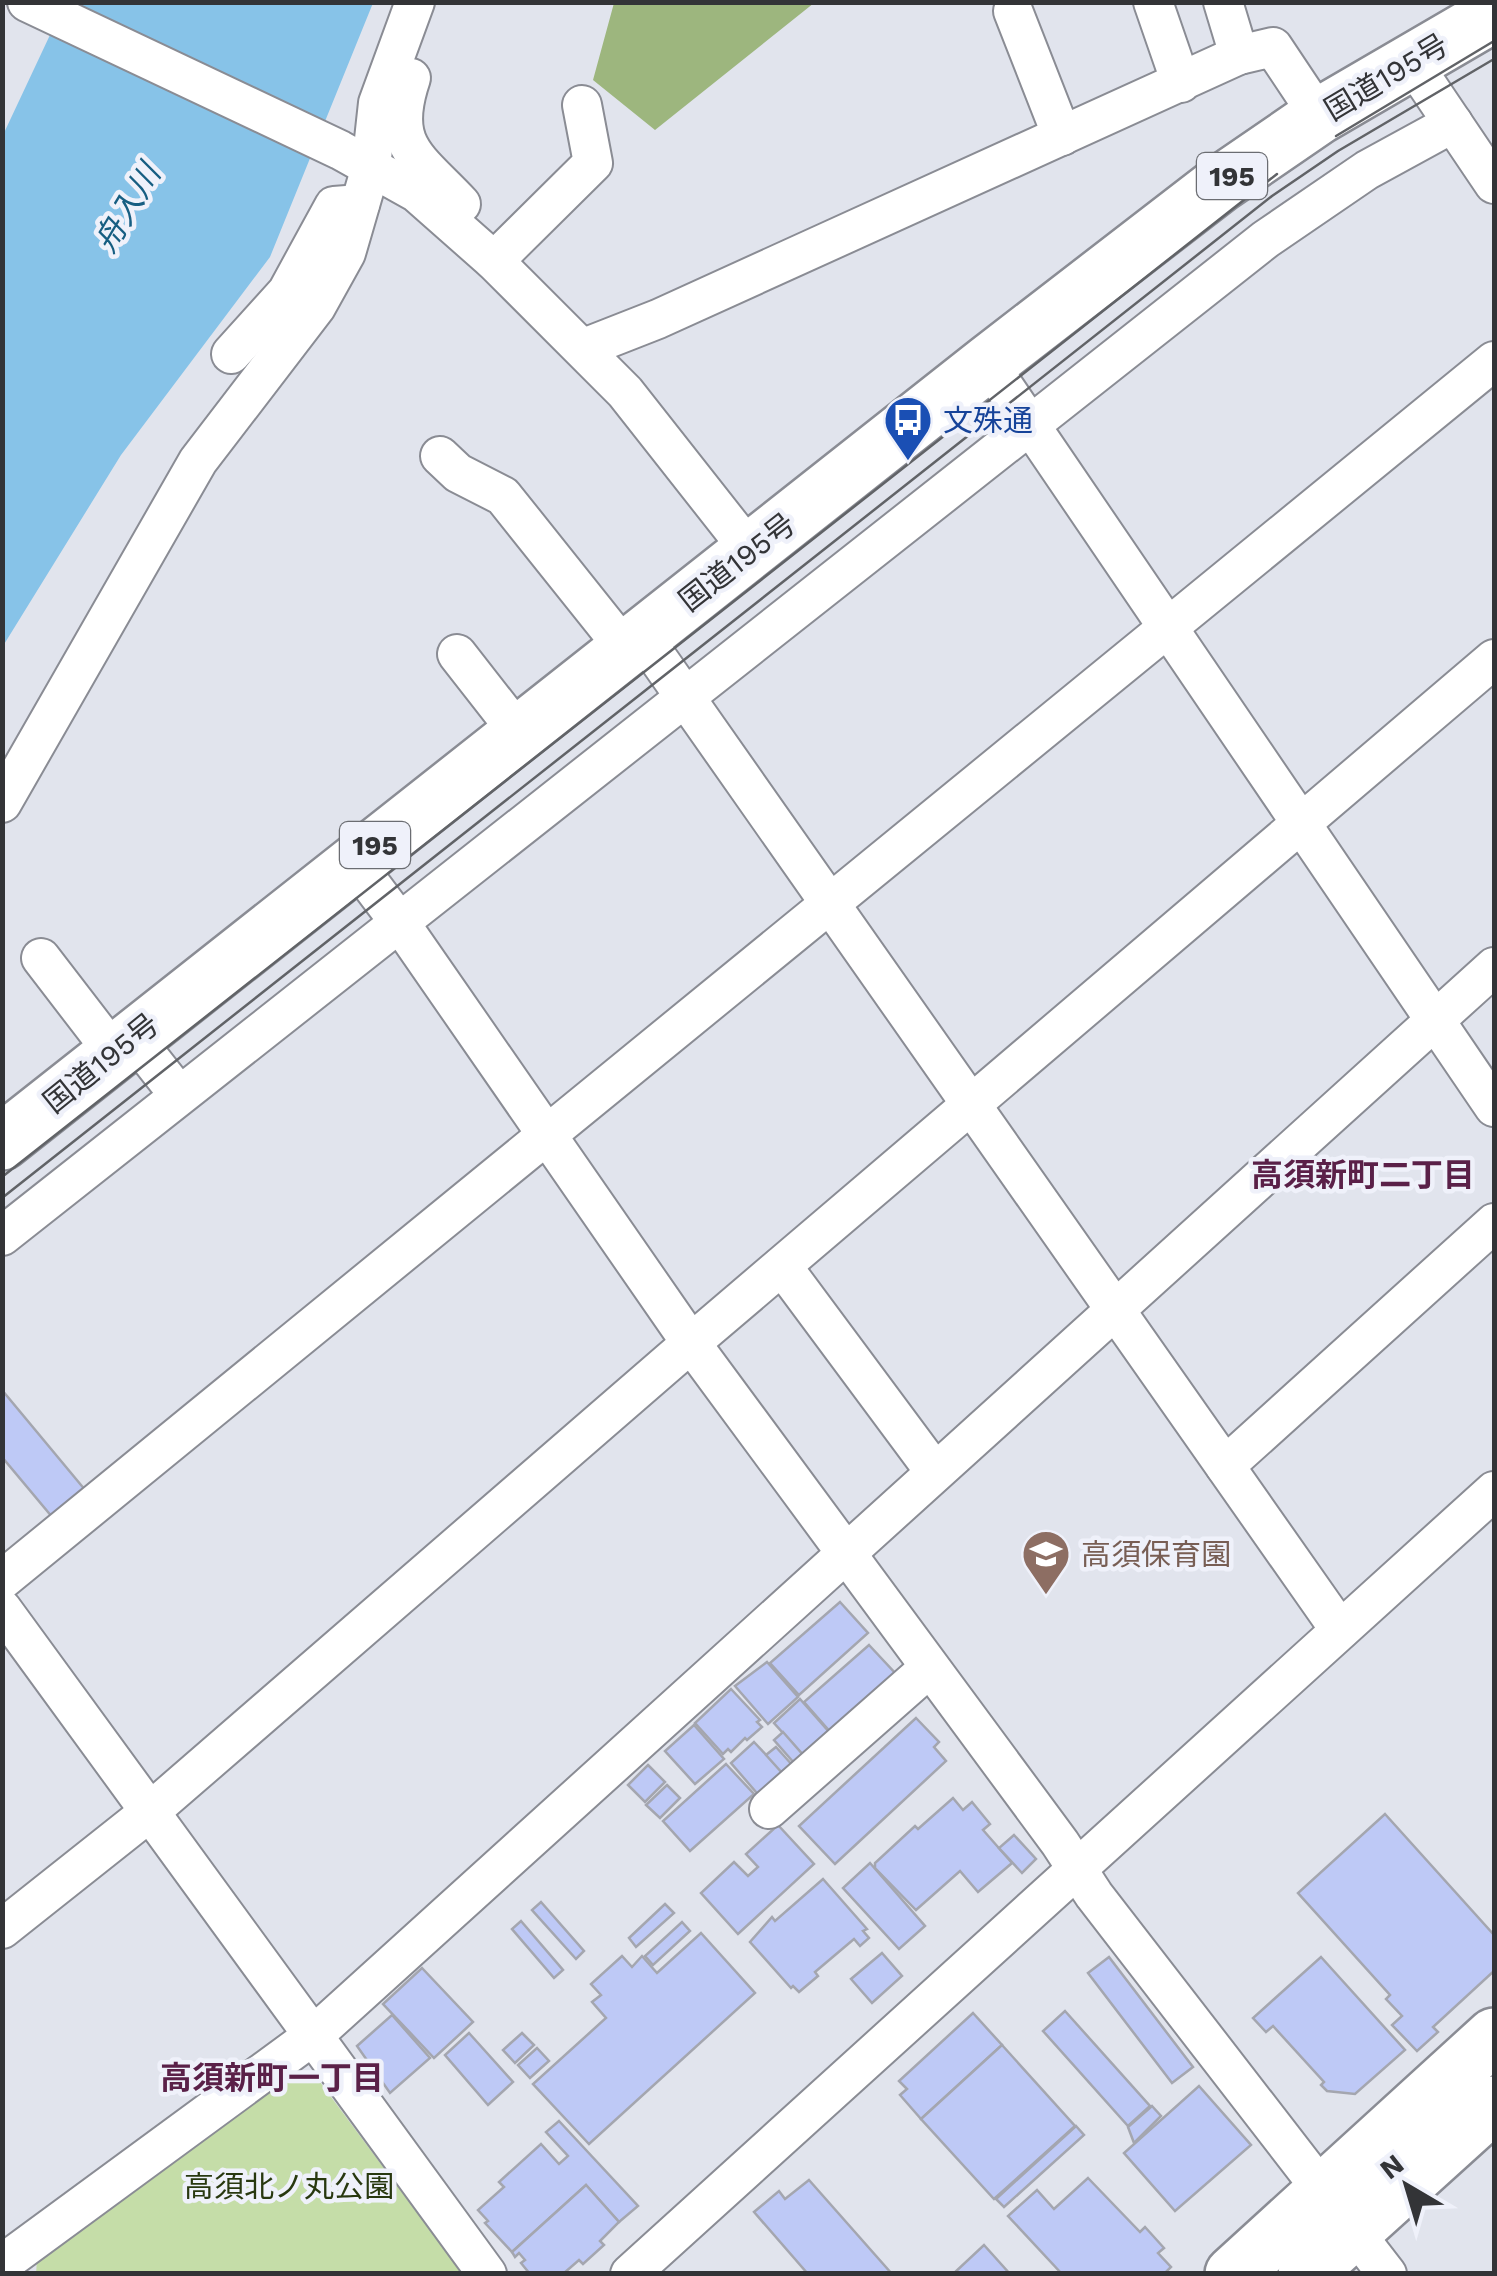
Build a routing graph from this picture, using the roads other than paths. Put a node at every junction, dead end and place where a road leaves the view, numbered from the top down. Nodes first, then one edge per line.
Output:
1 (27, 2) edge
2 (415, 2) edge
3 (437, 2) edge
4 (1153, 2) edge
5 (1223, 2) edge
6 (1013, 11) dead end
7 (1494, 14) edge
8 (1240, 55) junction
9 (1411, 61) junction
10 (1181, 83) junction
11 (582, 106) dead end
12 (1319, 116) junction
13 (1453, 123) junction
14 (1062, 136) junction
15 (355, 158) junction
16 (1494, 184) edge
17 (360, 204) junction
18 (499, 255) junction
19 (584, 348) junction
20 (231, 354) dead end
21 (1494, 361) edge
22 (988, 362) junction
23 (1033, 425) junction
24 (440, 456) dead end
25 (750, 552) junction
26 (1170, 627) junction
27 (641, 637) junction
28 (457, 654) dead end
29 (1494, 659) edge
30 (687, 697) junction
31 (518, 732) junction
32 (2, 803) edge
33 (1303, 824) junction
34 (354, 862) junction
35 (830, 905) junction
36 (400, 923) junction
37 (41, 958) dead end
38 (1494, 967) edge
39 (1436, 1020) junction
40 (124, 1045) junction
41 (179, 1095) junction
42 (972, 1106) junction
43 (1494, 1106) edge
44 (548, 1135) junction
45 (2, 1142) edge
46 (1494, 1223) edge
47 (2, 1236) edge
48 (782, 1266) junction
49 (1116, 1310) junction
50 (691, 1343) junction
51 (1225, 1466) junction
52 (934, 1472) junction
53 (1494, 1492) edge
54 (844, 1554) junction
55 (2, 1580) edge
56 (2, 1609) edge
57 (1340, 1630) junction
58 (928, 1668) junction
59 (769, 1809) dead end
60 (152, 1810) junction
61 (1078, 1870) junction
62 (2, 1929) edge
63 (314, 2035) junction
64 (1494, 2036) edge
65 (1494, 2104) edge
66 (1339, 2212) junction
67 (3, 2270) edge
68 (487, 2274) edge
69 (630, 2274) edge
70 (1233, 2274) edge
71 (1306, 2274) edge
72 (1387, 2274) edge

1 - 15 street
2 - 15 street
3 - 18 street
4 - 10 street
5 - 8 street
6 - 14 street
7 - 9 highway, 国道195号 / 195
8 - 10 street
8 - 12 street
9 - 12 highway, 国道195号 / 195
9 - 13 street
10 - 14 street
11 - 18 street
12 - 22 highway, 国道195号 / 195
13 - 16 street
13 - 23 street
14 - 19 street
15 - 17 street
15 - 18 street
17 - 20 street
17 - 32 street
18 - 19 street
19 - 25 street
21 - 26 street
22 - 23 street
22 - 25 highway, 国道195号 / 195
23 - 26 street
23 - 30 street
24 - 27 street
25 - 27 highway, 国道195号 / 195
26 - 33 street
26 - 35 street
27 - 30 street
27 - 31 highway, 国道195号 / 195
28 - 31 street
29 - 33 street
30 - 35 street
30 - 36 street
31 - 34 highway, 国道195号 / 195
33 - 39 street
33 - 42 street
34 - 36 street
34 - 40 highway, 国道195号 / 195
35 - 42 street
35 - 44 street
36 - 41 street
36 - 44 street
37 - 40 street
38 - 39 street
39 - 43 street
39 - 49 street
40 - 41 street
40 - 45 highway, 国道195号 / 195
41 - 47 street
42 - 48 street
42 - 49 street
44 - 50 street
44 - 55 street
46 - 51 street
48 - 50 street
48 - 52 street
49 - 51 street
49 - 52 street
50 - 54 street
50 - 60 street
51 - 57 street
52 - 54 street
53 - 57 street
54 - 58 street
54 - 63 street
56 - 60 street
57 - 61 street
58 - 59 street
58 - 61 street
60 - 62 street
60 - 63 street
61 - 66 street
61 - 69 street
63 - 67 street
63 - 68 street
64 - 66 highway
65 - 66 highway
66 - 70 highway
66 - 71 highway
66 - 72 street

